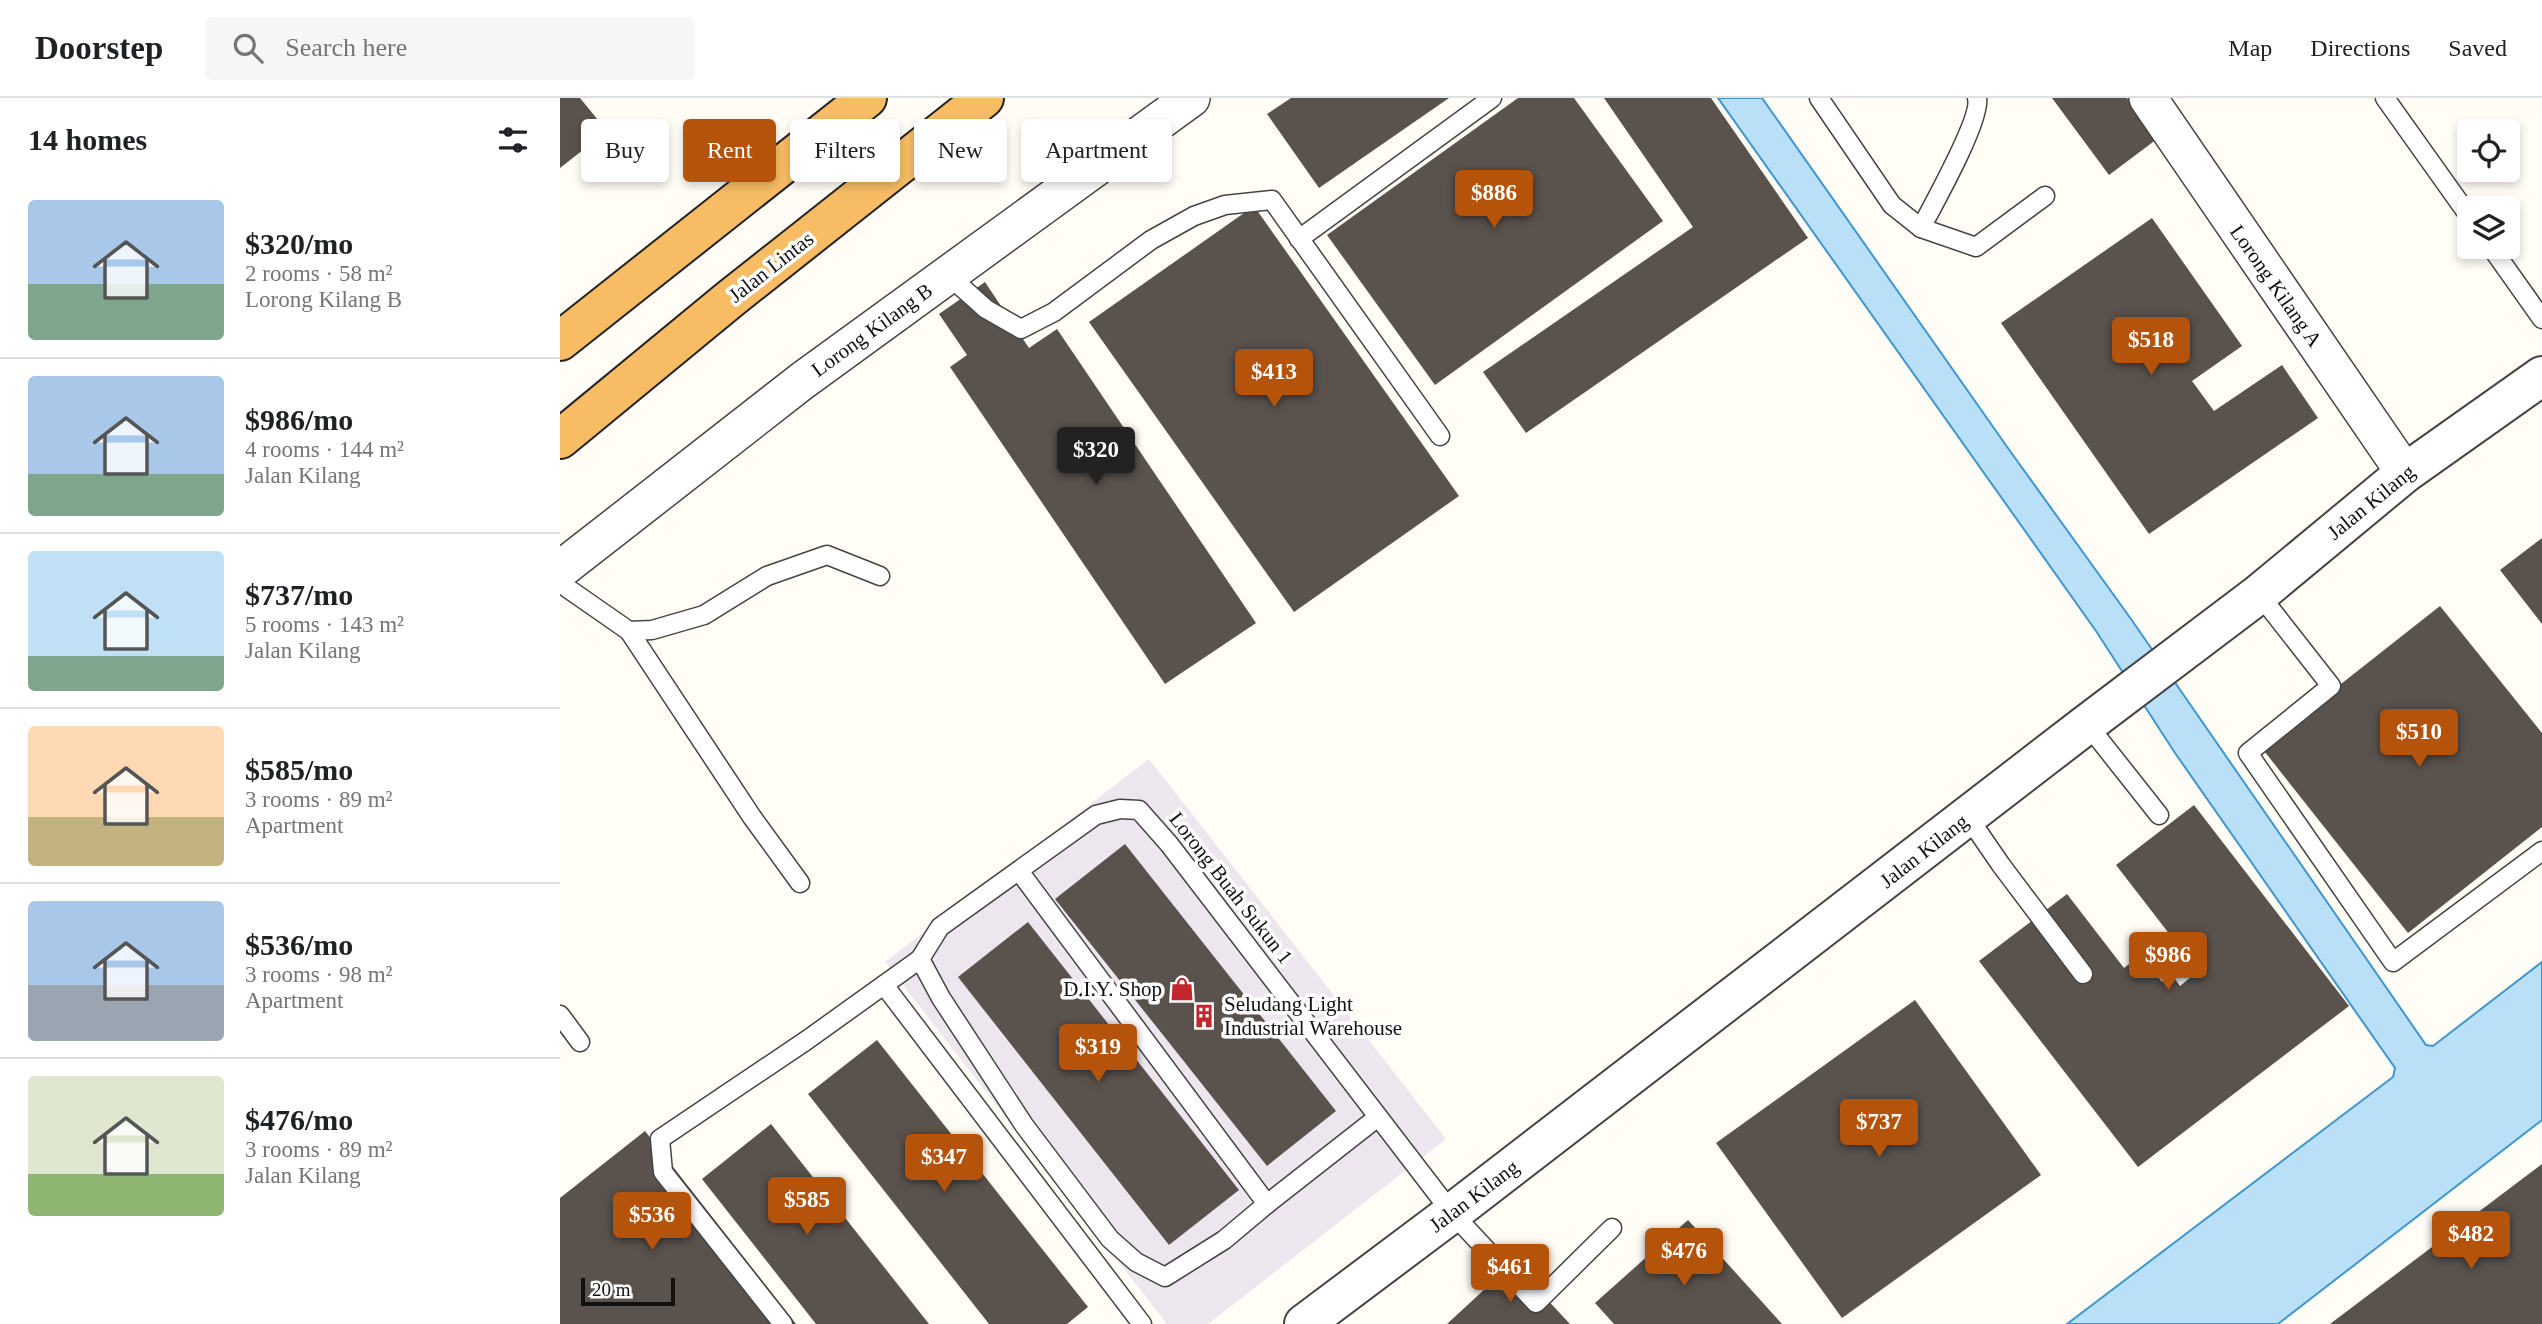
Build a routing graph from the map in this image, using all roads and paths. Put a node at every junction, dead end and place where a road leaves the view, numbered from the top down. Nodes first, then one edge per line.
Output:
1 (867, 98) edge
2 (984, 98) edge
3 (1191, 98) edge
4 (1492, 98) edge
5 (1819, 98) edge
6 (1977, 98) edge
7 (2148, 98) edge
8 (2385, 98) edge
9 (2045, 196) dead end
10 (2457, 199) edge
11 (1921, 228) junction
12 (1299, 239) junction
13 (2500, 259) edge
14 (948, 275) junction
15 (2542, 319) edge
16 (560, 341) edge
17 (2542, 376) edge
18 (1440, 436) dead end
19 (560, 439) edge
20 (2405, 473) junction
21 (560, 570) edge
22 (880, 576) dead end
23 (560, 583) edge
24 (2259, 594) junction
25 (629, 631) junction
26 (2087, 724) junction
27 (2159, 815) dead end
28 (1968, 817) junction
29 (2542, 852) edge
30 (1018, 871) junction
31 (800, 883) dead end
32 (920, 959) junction
33 (2083, 974) dead end
34 (884, 985) junction
35 (560, 1015) edge
36 (580, 1042) dead end
37 (1378, 1117) junction
38 (1267, 1204) junction
39 (1452, 1213) junction
40 (1612, 1228) dead end
41 (783, 1324) edge
42 (1142, 1324) edge
43 (1304, 1324) edge

1 - 16 highway
2 - 19 highway, Jalan Lintas
3 - 14 street, Lorong Kilang B
4 - 12 lane
5 - 11 lane
6 - 11 lane
7 - 20 street, Lorong Kilang A
8 - 10 lane
9 - 11 lane
12 - 14 lane
12 - 18 lane
13 - 15 lane
14 - 21 street, Lorong Kilang B
17 - 20 street, Jalan Kilang
20 - 24 street, Jalan Kilang
22 - 25 lane
23 - 25 lane
24 - 26 street, Jalan Kilang
24 - 29 lane
25 - 31 lane
26 - 27 lane
26 - 28 street, Jalan Kilang
28 - 33 lane
28 - 39 street, Jalan Kilang
30 - 32 lane, Lorong Buah Sukun 1
30 - 37 lane, Lorong Buah Sukun 1
30 - 38 lane
32 - 34 lane
32 - 38 lane
34 - 41 lane
34 - 42 lane
35 - 36 lane
37 - 38 lane
37 - 39 lane, Lorong Buah Sukun 1
39 - 40 lane, Lorong Buah Sukun 1
39 - 43 street, Jalan Kilang

